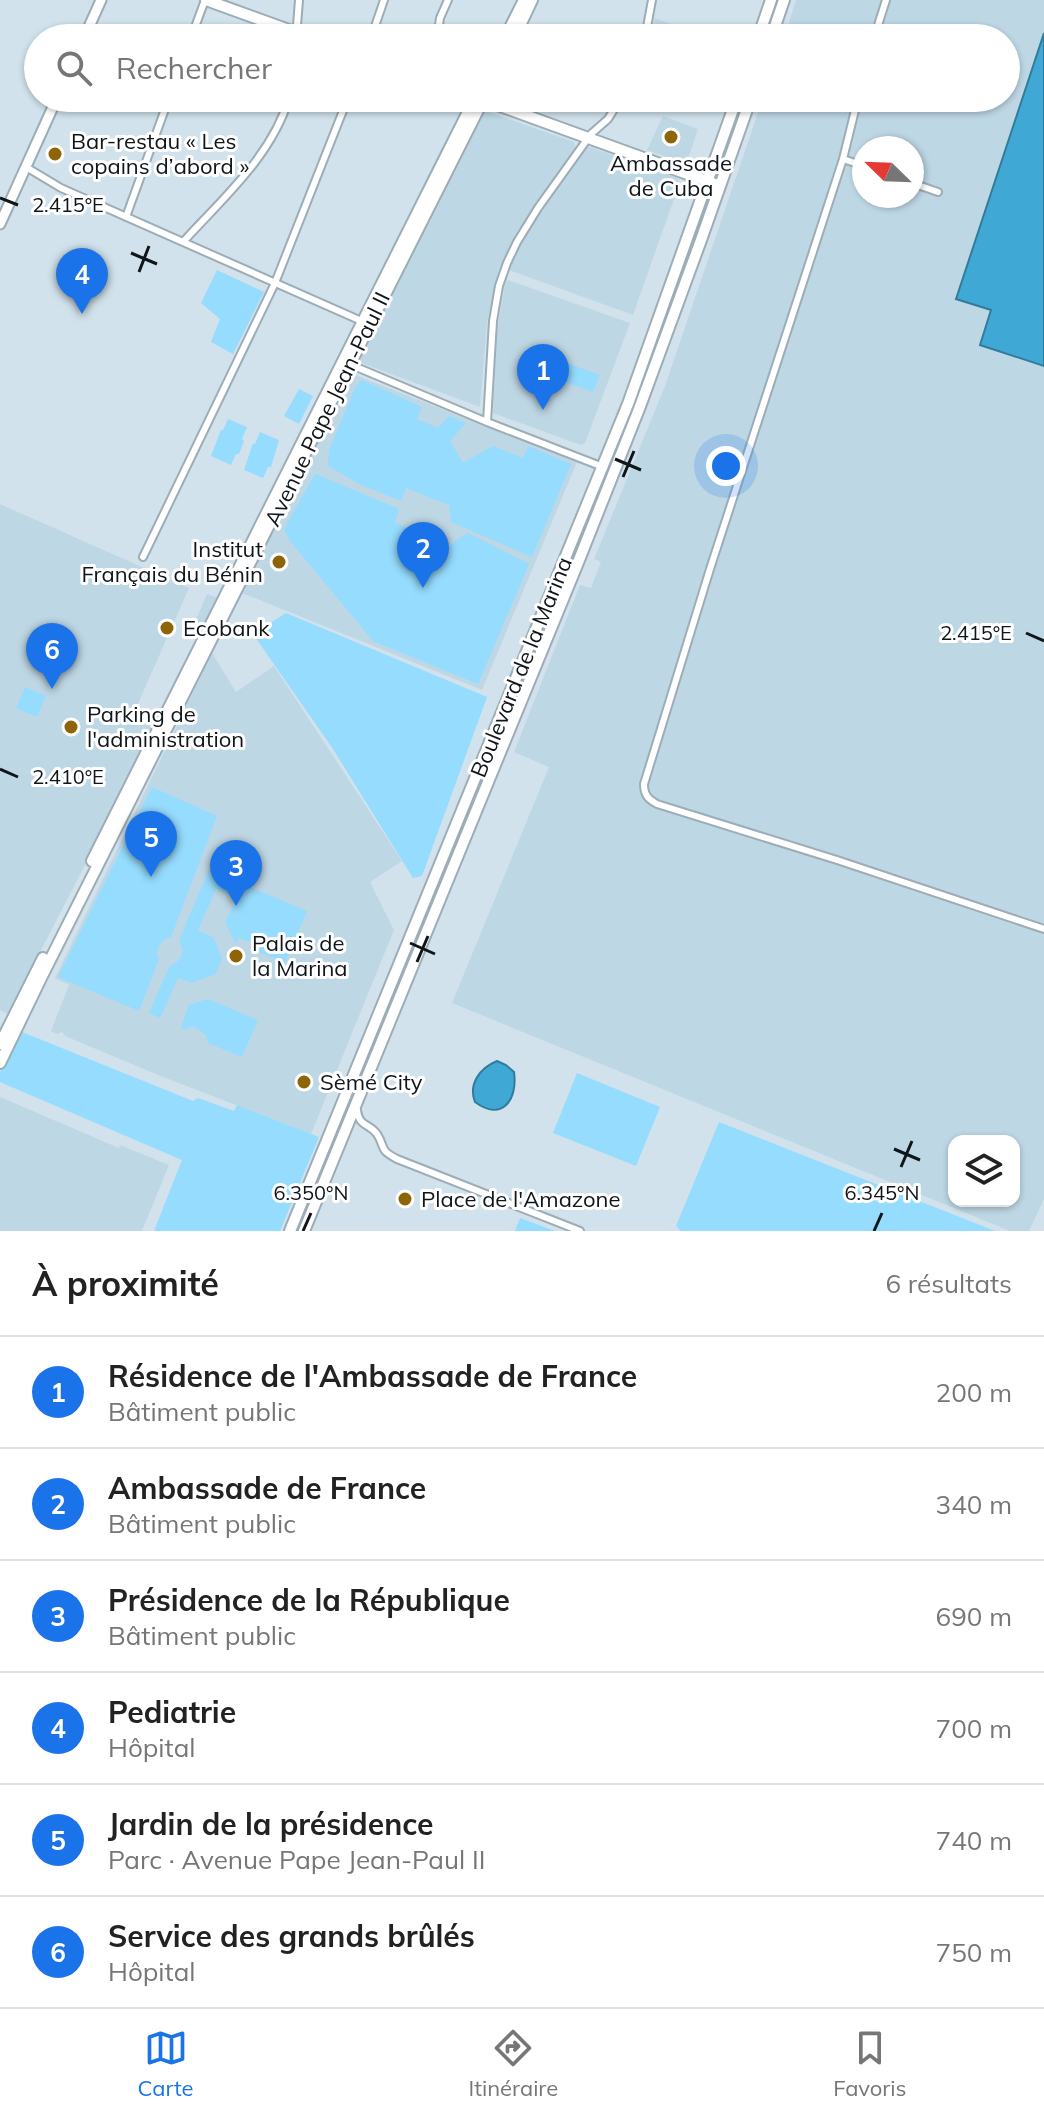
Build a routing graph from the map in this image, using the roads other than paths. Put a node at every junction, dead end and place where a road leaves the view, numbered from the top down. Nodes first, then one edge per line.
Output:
1 (101, 0) edge
2 (205, 0) edge
3 (299, 0) edge
4 (384, 0) edge
5 (448, 0) edge
6 (524, 0) edge
7 (532, 0) edge
8 (652, 0) edge
9 (771, 0) edge
10 (784, 0) edge
11 (886, 0) edge
12 (90, 24) edge
13 (196, 24) edge
14 (267, 24) edge
15 (297, 24) edge
16 (376, 24) edge
17 (439, 24) edge
18 (512, 24) edge
19 (521, 24) edge
20 (648, 24) edge
21 (763, 24) edge
22 (776, 24) edge
23 (878, 24) edge
24 (51, 112) edge
25 (164, 112) edge
26 (284, 112) edge
27 (342, 112) edge
28 (473, 112) edge
29 (516, 112) edge
30 (612, 112) edge
31 (732, 112) edge
32 (746, 112) edge
33 (855, 112) edge
34 (588, 138) junction
35 (843, 159) junction
36 (852, 162) edge
37 (26, 167) junction
38 (709, 182) junction
39 (720, 186) junction
40 (924, 187) edge
41 (938, 192) dead end
42 (126, 217) junction
43 (0, 224) edge
44 (183, 242) junction
45 (275, 283) junction
46 (365, 323) junction
47 (349, 364) junction
48 (487, 422) junction
49 (603, 467) junction
50 (143, 557) dead end
51 (201, 653) junction
52 (428, 911) junction
53 (1044, 929) edge
54 (411, 936) junction
55 (420, 944) junction
56 (9, 1023) edge
57 (0, 1044) edge
58 (0, 1063) edge
59 (358, 1098) junction
60 (290, 1231) edge
61 (304, 1231) edge
62 (580, 1231) edge

1 - 12 street
2 - 13 street
2 - 14 main road
3 - 15 street
4 - 16 street
5 - 17 street
6 - 18 main road
7 - 19 main road
8 - 20 street
9 - 21 main road
10 - 22 main road
11 - 23 street
24 - 37 street
25 - 42 street
26 - 44 street
27 - 45 street
28 - 46 main road, Avenue Pape Jean-Paul II
29 - 34 main road
30 - 34 street
31 - 38 main road, Boulevard de la Marina
32 - 39 main road, Boulevard de la Marina
33 - 35 street
34 - 38 main road
34 - 48 street
35 - 36 street
35 - 53 street
37 - 42 street
37 - 43 street
38 - 39 main road
38 - 49 main road, Boulevard de la Marina
39 - 52 main road, Boulevard de la Marina
40 - 41 street
42 - 44 street
44 - 45 street
45 - 46 street
45 - 50 street
46 - 47 main road, Avenue Pape Jean-Paul II
46 - 51 main road, Avenue Pape Jean-Paul II
47 - 48 street
47 - 51 main road, Avenue Pape Jean-Paul II
48 - 49 street
49 - 52 main road, Boulevard de la Marina
51 - 56 main road, Avenue Pape Jean-Paul II
52 - 54 main road, Boulevard de la Marina
52 - 55 main road, Boulevard de la Marina
54 - 55 main road
54 - 60 main road, Boulevard de la Marina
55 - 59 main road, Boulevard de la Marina
56 - 57 main road, Avenue Pape Jean-Paul II
56 - 58 main road, Avenue Pape Jean-Paul II
59 - 61 main road, Boulevard de la Marina
59 - 62 street

